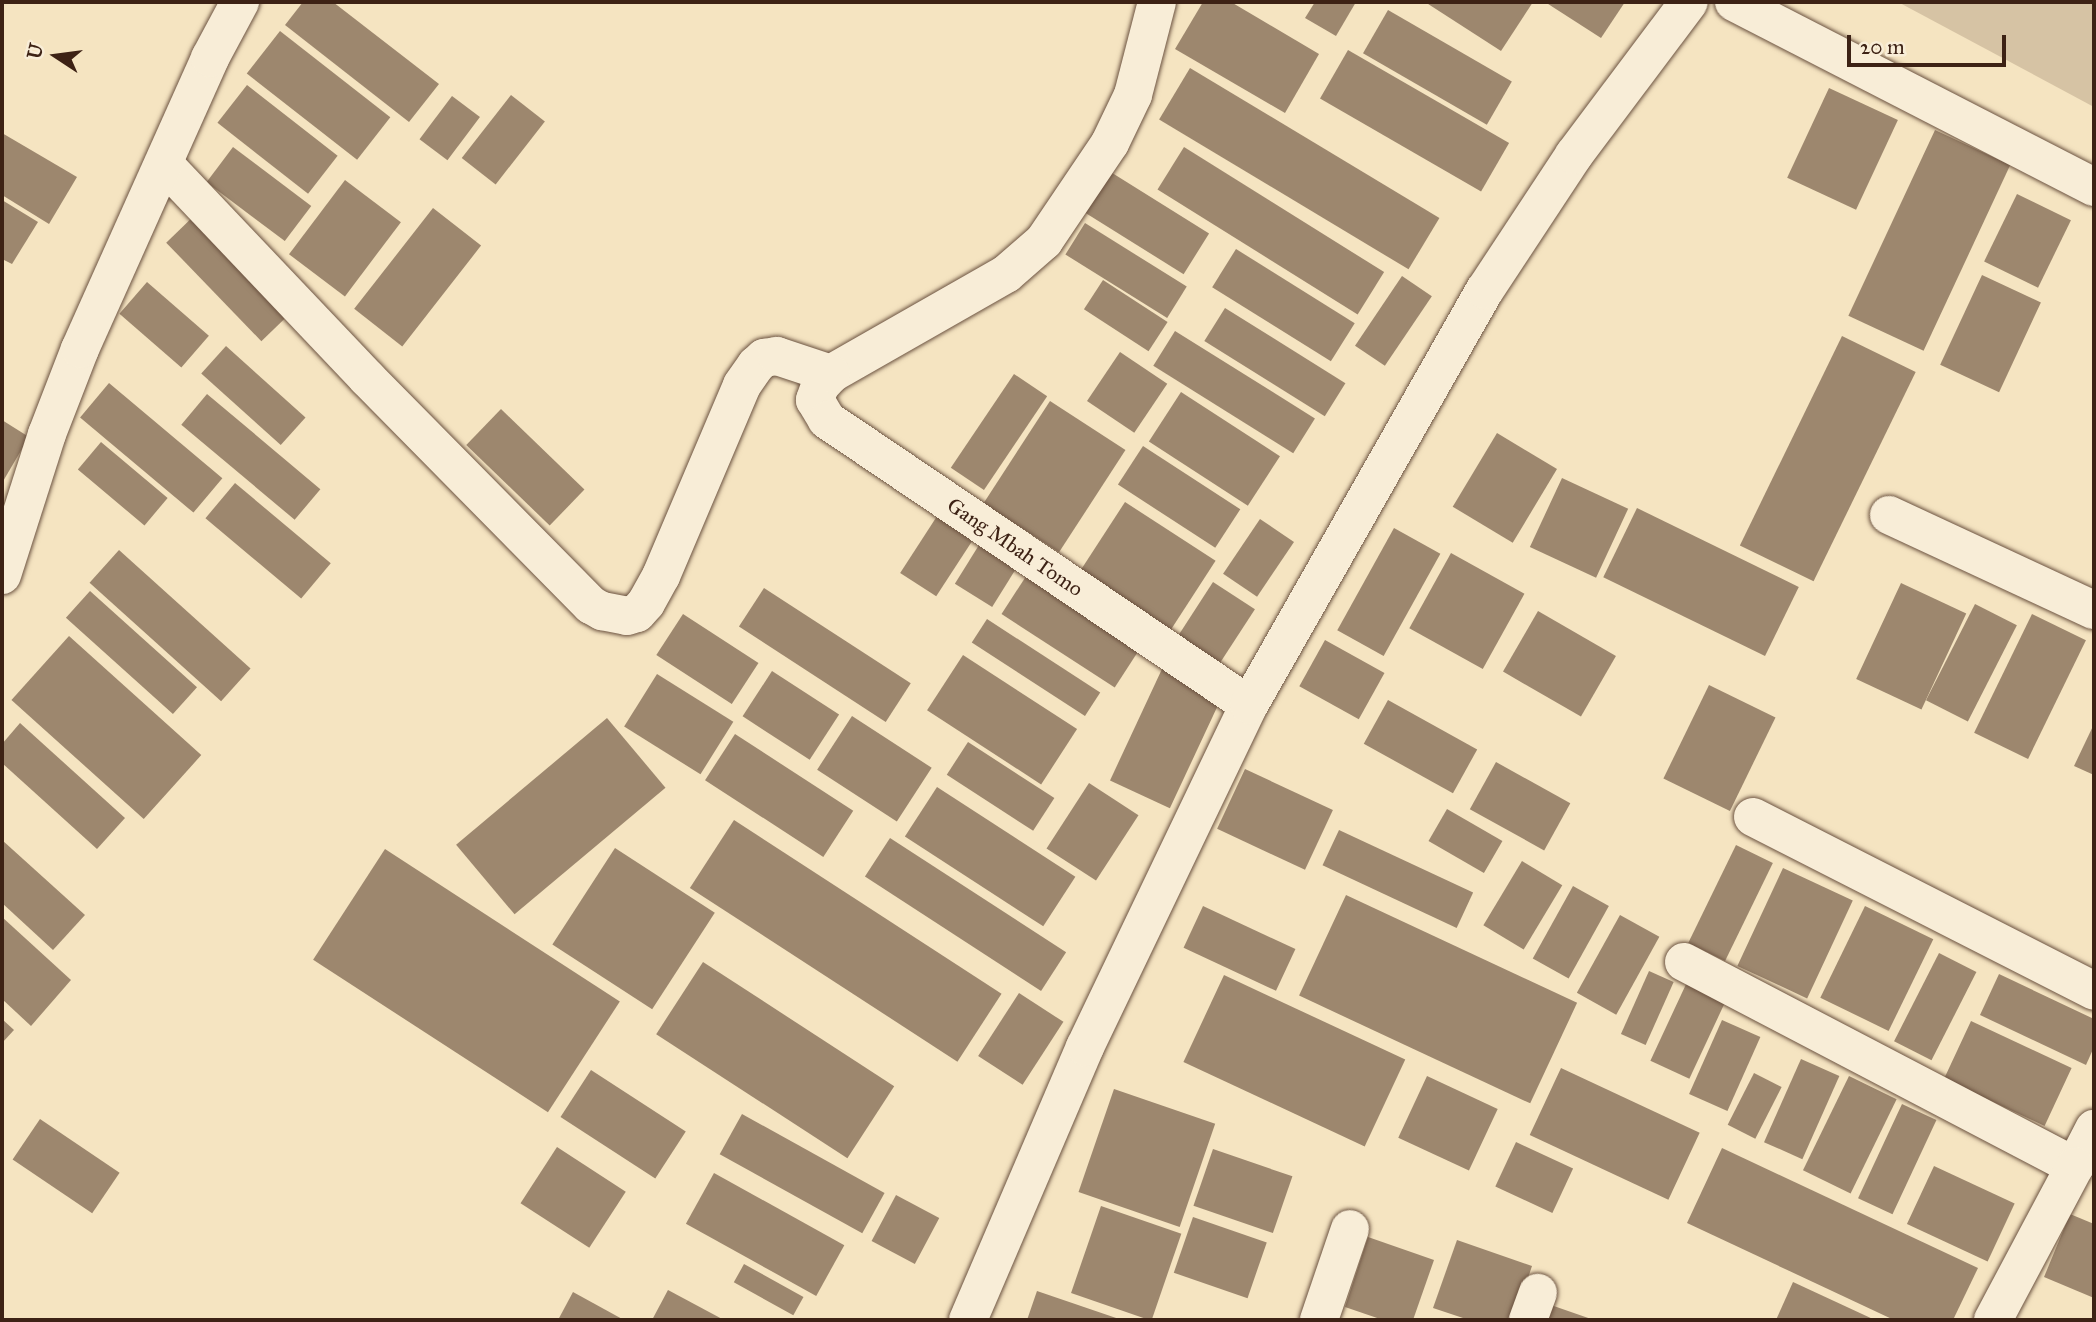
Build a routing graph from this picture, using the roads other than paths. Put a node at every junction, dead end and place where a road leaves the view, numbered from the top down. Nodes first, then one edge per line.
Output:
1 (240, 2) edge
2 (1157, 2) edge
3 (1689, 2) edge
4 (1734, 2) edge
5 (164, 164) junction
6 (2094, 187) edge
7 (806, 365) junction
8 (1889, 515) dead end
9 (2, 575) edge
10 (2094, 610) edge
11 (1249, 705) junction
12 (1753, 817) dead end
13 (1684, 962) dead end
14 (2094, 991) edge
15 (2094, 1129) edge
16 (2075, 1166) junction
17 (1350, 1229) dead end
18 (968, 1320) edge
19 (1319, 1320) edge
20 (1993, 1320) edge

1 - 5 street
2 - 7 street
3 - 11 street
4 - 6 street
5 - 7 street
5 - 9 street
7 - 11 street, Gang Mbah Tomo
8 - 10 street
11 - 18 street
12 - 14 street
13 - 16 street
15 - 16 street
16 - 20 street
17 - 19 street

